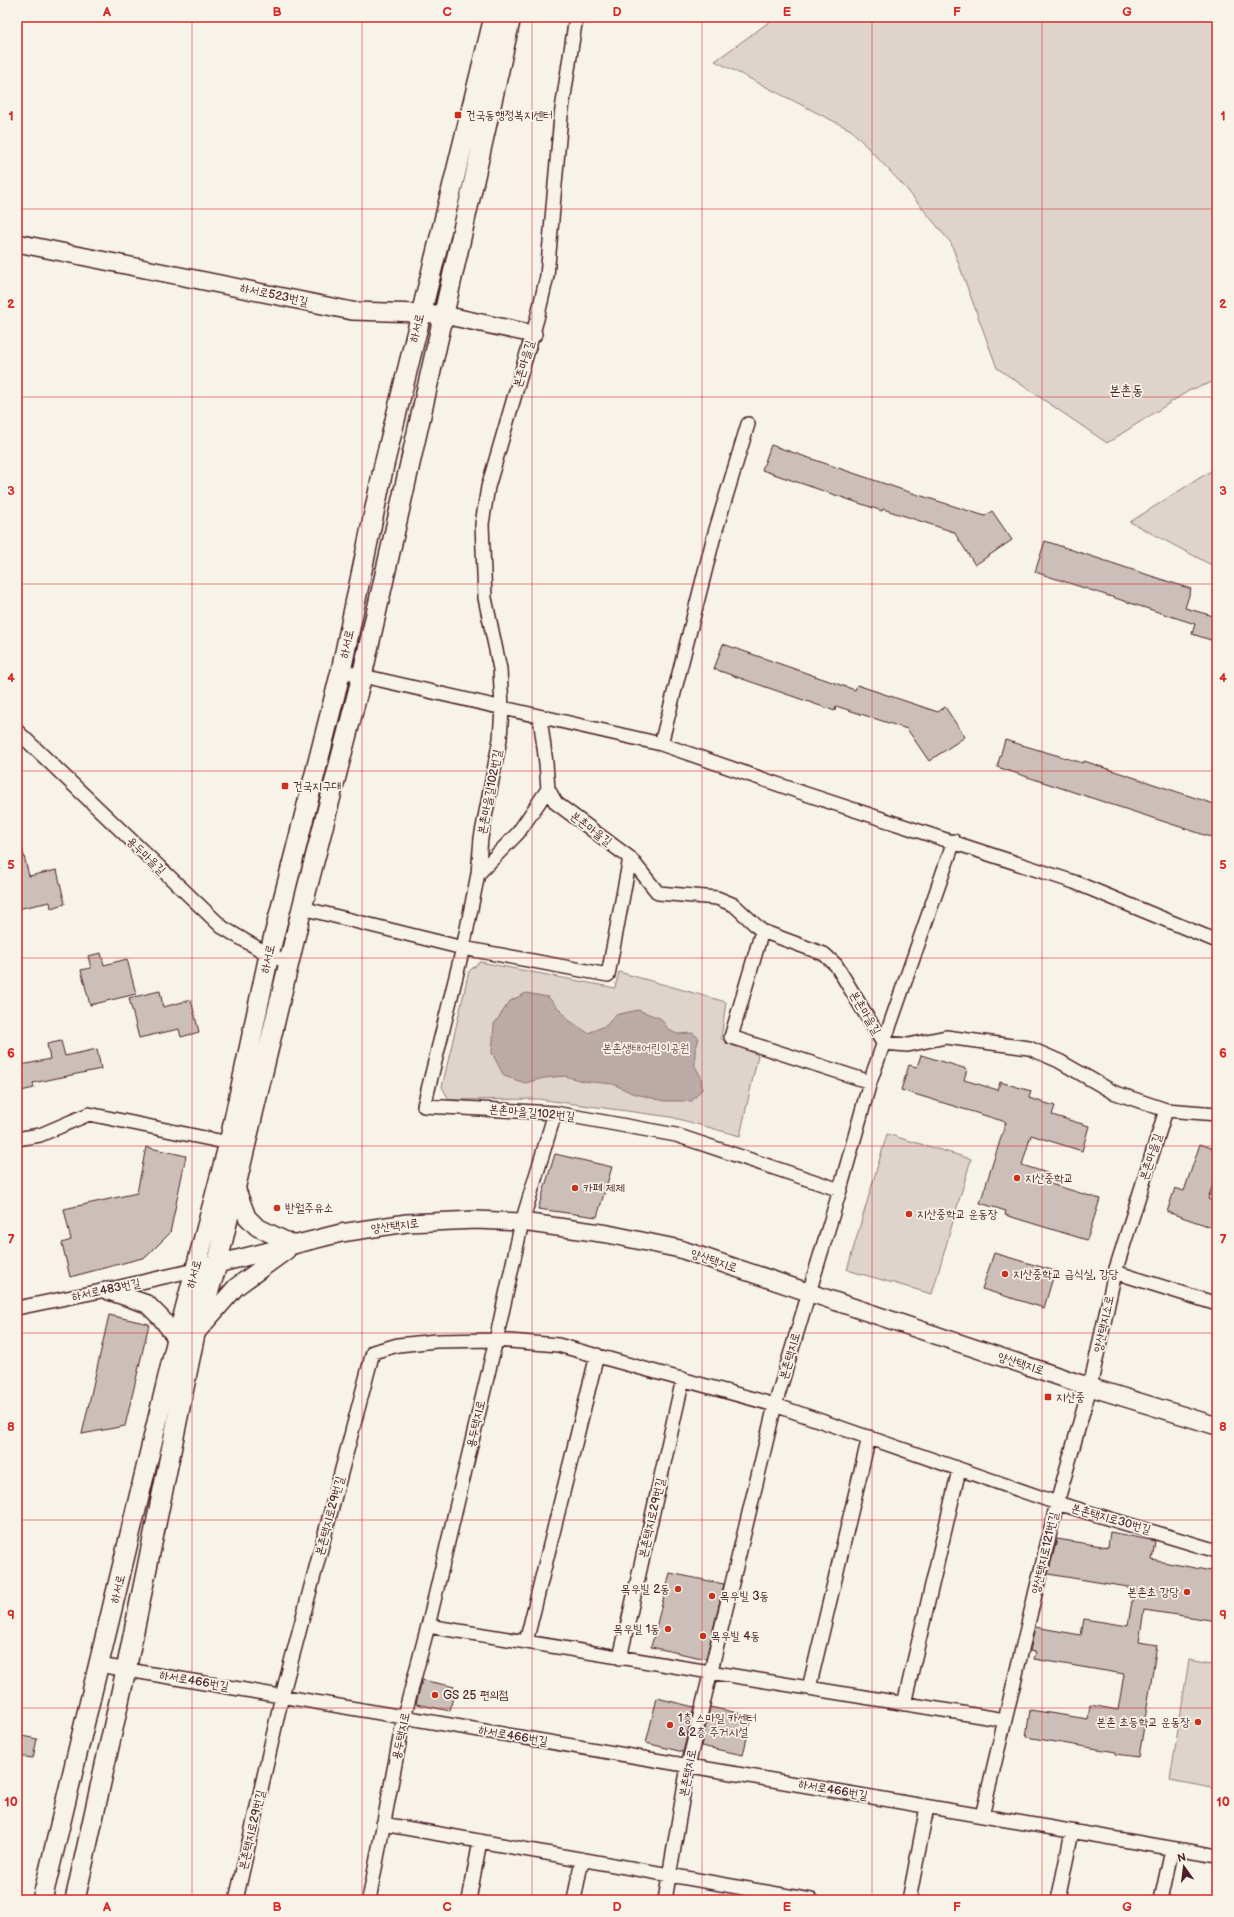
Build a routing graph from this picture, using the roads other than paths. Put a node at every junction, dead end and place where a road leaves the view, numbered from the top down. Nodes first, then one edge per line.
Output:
1 (494, 17) edge
2 (512, 17) edge
3 (576, 17) edge
4 (17, 243) edge
5 (421, 313) junction
6 (444, 315) junction
7 (533, 334) junction
8 (748, 424) dead end
9 (341, 671) junction
10 (362, 676) junction
11 (502, 708) junction
12 (540, 717) junction
13 (17, 731) edge
14 (661, 744) junction
15 (548, 789) junction
16 (954, 841) junction
17 (630, 858) junction
18 (478, 874) junction
19 (302, 908) junction
20 (762, 930) junction
21 (1217, 941) edge
22 (463, 948) junction
23 (269, 955) junction
24 (289, 962) junction
25 (883, 1043) junction
26 (870, 1082) junction
27 (1166, 1110) junction
28 (555, 1113) junction
29 (1217, 1114) edge
30 (17, 1139) edge
31 (229, 1143) junction
32 (235, 1185) junction
33 (840, 1190) junction
34 (522, 1222) junction
35 (294, 1245) junction
36 (217, 1264) junction
37 (194, 1270) junction
38 (1115, 1272) junction
39 (106, 1290) junction
40 (809, 1293) junction
41 (1217, 1304) edge
42 (17, 1308) edge
43 (195, 1334) junction
44 (177, 1339) junction
45 (496, 1340) junction
46 (597, 1355) junction
47 (684, 1379) junction
48 (1090, 1387) junction
49 (775, 1405) junction
50 (1217, 1426) edge
51 (869, 1437) junction
52 (959, 1470) junction
53 (1057, 1503) junction
54 (1217, 1551) edge
55 (428, 1626) junction
56 (526, 1642) junction
57 (620, 1658) junction
58 (99, 1665) junction
59 (126, 1670) junction
60 (710, 1672) junction
61 (809, 1688) junction
62 (282, 1696) junction
63 (904, 1704) junction
64 (404, 1717) junction
65 (1005, 1720) junction
66 (688, 1766) junction
67 (927, 1807) junction
68 (982, 1816) junction
69 (384, 1824) junction
70 (1072, 1832) junction
71 (480, 1841) junction
72 (1172, 1849) junction
73 (1217, 1856) edge
74 (582, 1859) junction
75 (670, 1875) junction
76 (776, 1897) edge
77 (42, 1900) edge
78 (74, 1900) edge
79 (236, 1900) edge
80 (369, 1900) edge
81 (469, 1900) edge
82 (574, 1900) edge
83 (665, 1900) edge
84 (811, 1900) edge
85 (909, 1900) edge
86 (1058, 1900) edge
87 (1161, 1900) edge

1 - 5 main road, 하서로
2 - 6 main road, 하서로
3 - 7 street, 본촌마을길
4 - 5 street, 하서로523번길
5 - 6 street, 하서로523번길
5 - 9 main road, 하서로
6 - 7 street, 하서로523번길
6 - 10 main road, 하서로
7 - 11 street, 본촌마을길
8 - 14 street
9 - 10 street
9 - 23 main road, 하서로
10 - 11 street
10 - 19 main road, 하서로
11 - 12 street
11 - 18 street, 본촌마을길102번길
12 - 14 street
12 - 15 street, 본촌마을길
13 - 23 street, 용두마을길
14 - 16 street
15 - 17 street, 본촌마을길
15 - 18 street
16 - 21 street
16 - 25 street, 본촌택지로
17 - 20 street, 본촌마을길
17 - 22 street
18 - 22 street, 본촌마을길102번길
19 - 22 street
19 - 24 main road, 하서로
20 - 25 street, 본촌마을길
20 - 26 street
22 - 28 street, 본촌마을길102번길
23 - 24 street, 용두마을길
23 - 31 main road, 하서로
24 - 32 main road, 하서로
25 - 26 street, 본촌택지로
25 - 27 street, 본촌마을길
26 - 33 street, 본촌택지로
27 - 29 street
27 - 38 street, 본촌마을길
28 - 33 street, 본촌마을길102번길
28 - 34 street, 용두택지로
30 - 31 street
31 - 37 main road, 하서로
32 - 35 street
32 - 36 main road, 하서로
33 - 40 street, 본촌택지로
34 - 35 street, 양산택지로
34 - 40 street, 양산택지로
34 - 45 street, 용두택지로
35 - 36 street, 양산택지로
35 - 43 street
36 - 37 street, 양산택지로
36 - 43 main road, 하서로
37 - 39 street, 하서로483번길
37 - 44 main road, 하서로
38 - 41 street
38 - 48 street, 양산택지소로
39 - 42 street, 하서로483번길
39 - 44 street
40 - 48 street, 양산택지로
40 - 49 street, 본촌택지로
43 - 59 main road, 하서로
44 - 58 main road, 하서로
45 - 46 street, 본촌택지로29번길
45 - 55 street, 용두택지로
45 - 62 street, 본촌택지로29번길
46 - 47 street, 본촌택지로29번길
46 - 56 street
47 - 49 street, 본촌택지로29번길
47 - 57 street, 본촌택지로29번길
48 - 50 street, 양산택지로
48 - 53 street, 양산택지로121번길
49 - 51 street, 본촌택지로30번길
49 - 60 street, 본촌택지로
51 - 52 street, 본촌택지로30번길
51 - 61 street
52 - 53 street, 본촌택지로30번길
52 - 63 street
53 - 54 street, 본촌택지로30번길
53 - 65 street, 양산택지로121번길
55 - 56 street
55 - 64 street, 용두택지로
56 - 57 street
57 - 60 street
58 - 59 street, 하서로466번길
58 - 77 main road, 하서로
59 - 62 street, 하서로466번길
59 - 78 main road, 하서로
60 - 61 street
60 - 66 street, 본촌택지로
61 - 63 street
62 - 64 street, 하서로466번길
62 - 79 street, 본촌택지로29번길
63 - 65 street
64 - 66 street, 하서로466번길
64 - 69 street, 용두택지로
65 - 68 street, 양산택지로121번길
66 - 67 street, 하서로466번길
66 - 75 street, 본촌택지로
67 - 68 street, 하서로466번길
67 - 85 street
68 - 70 street, 하서로466번길
69 - 71 street
69 - 80 street, 용두택지로
70 - 72 street, 하서로466번길
70 - 86 street
71 - 74 street
71 - 81 street
72 - 73 street, 하서로466번길
72 - 87 street
74 - 75 street
74 - 82 street
75 - 76 street
75 - 83 street, 본촌택지로
76 - 84 street

